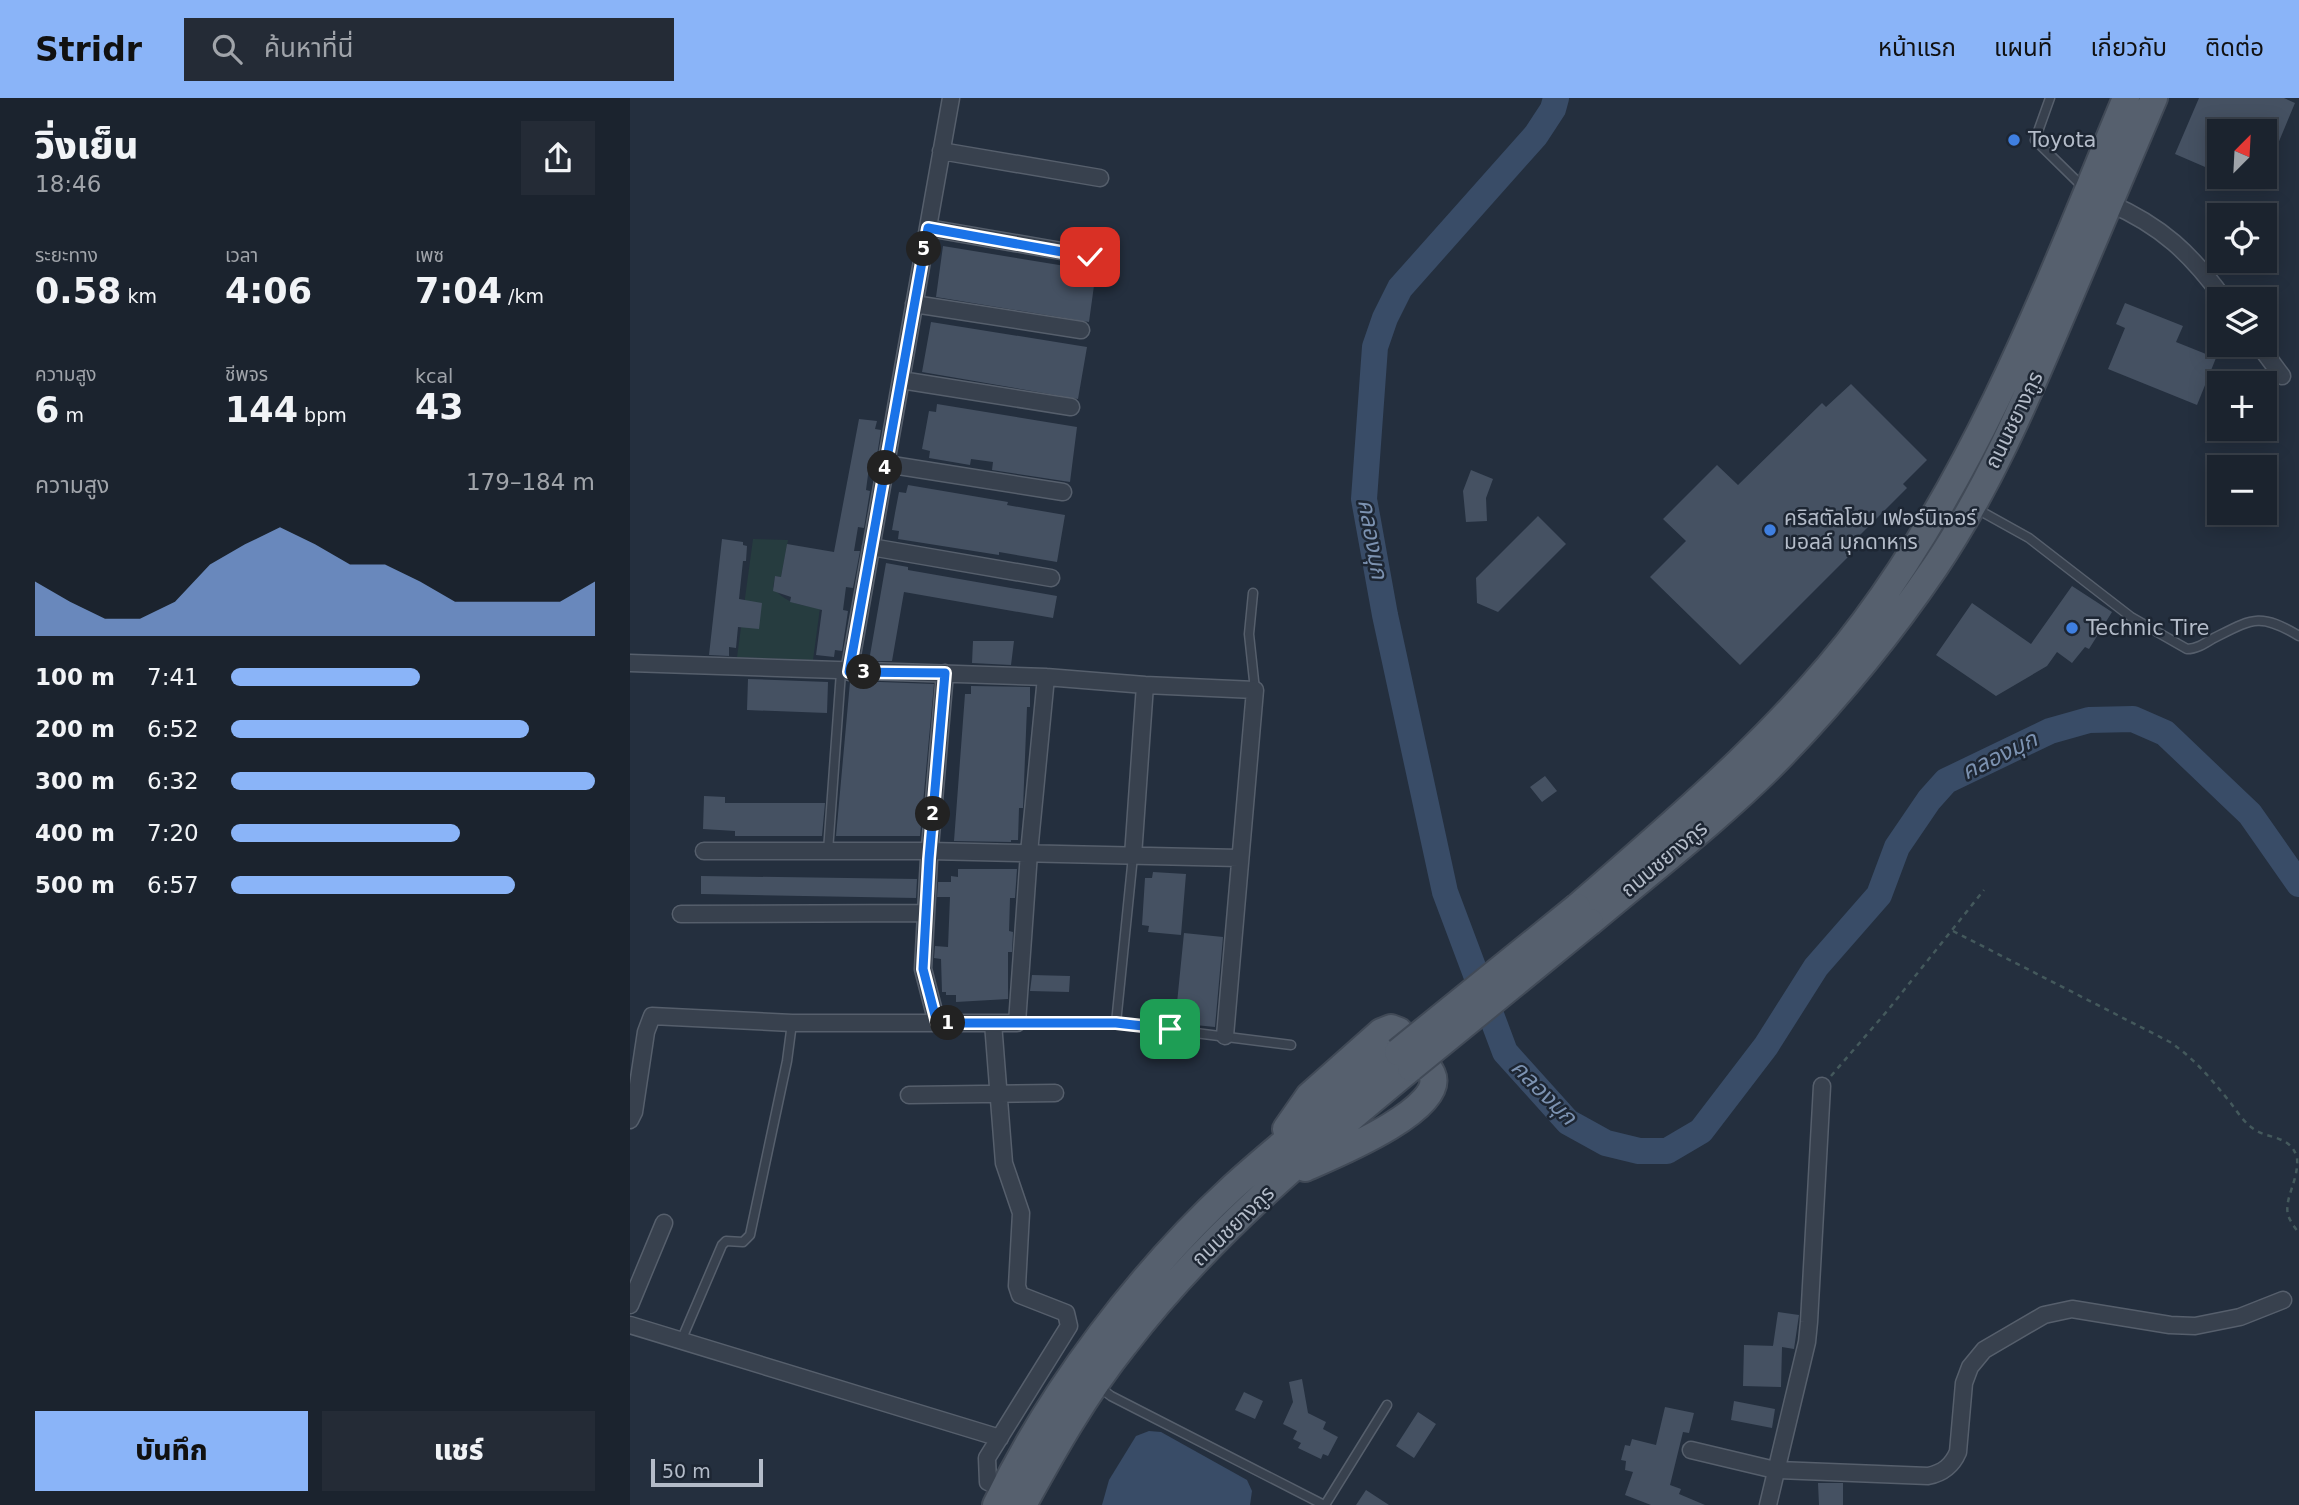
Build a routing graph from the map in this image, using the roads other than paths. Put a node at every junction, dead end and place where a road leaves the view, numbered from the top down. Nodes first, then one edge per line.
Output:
1 (951, 98) edge
2 (2050, 98) edge
3 (2126, 98) edge
4 (2154, 98) edge
5 (941, 151) junction
6 (1100, 178) dead end
7 (2098, 197) junction
8 (928, 228) junction
9 (1090, 257) dead end
10 (2214, 287) edge
11 (914, 304) junction
12 (1081, 330) dead end
13 (2268, 357) edge
14 (2282, 376) dead end
15 (901, 380) junction
16 (1071, 407) dead end
17 (886, 464) junction
18 (1063, 492) dead end
19 (1971, 506) junction
20 (871, 547) junction
21 (1051, 578) dead end
22 (1253, 593) dead end
23 (2299, 636) edge
24 (630, 663) edge
25 (845, 672) junction
26 (945, 673) junction
27 (1046, 677) junction
28 (1145, 685) junction
29 (1255, 690) junction
30 (704, 850) dead end
31 (828, 851) junction
32 (930, 851) junction
33 (1029, 853) junction
34 (1133, 856) junction
35 (1239, 858) junction
36 (926, 913) junction
37 (681, 914) dead end
38 (1584, 914) junction
39 (792, 1023) junction
40 (937, 1023) junction
41 (993, 1023) junction
42 (1017, 1023) junction
43 (1116, 1023) junction
44 (1224, 1036) junction
45 (1291, 1045) dead end
46 (634, 1077) edge
47 (1822, 1086) road end
48 (1055, 1093) dead end
49 (999, 1094) junction
50 (909, 1096) dead end
51 (630, 1120) edge
52 (1274, 1169) junction
53 (664, 1223) dead end
54 (2283, 1300) dead end
55 (630, 1305) edge
56 (630, 1325) edge
57 (681, 1341) junction
58 (1095, 1384) junction
59 (1387, 1405) dead end
60 (1000, 1438) junction
61 (1691, 1450) dead end
62 (1775, 1470) junction
63 (1007, 1500) edge
64 (1324, 1505) edge
65 (1768, 1505) edge

1 - 5 street
2 - 7 lane
3 - 7 main road, ถนนชยางกูร
4 - 7 main road, ถนนชยางกูร
5 - 6 street
5 - 8 street
7 - 10 street
7 - 19 main road, ถนนชยางกูร
7 - 38 main road, ถนนชยางกูร
8 - 9 street
8 - 11 street
11 - 12 street
11 - 15 street
13 - 14 street
15 - 16 street
15 - 17 street
17 - 18 street
17 - 20 street
19 - 23 lane
19 - 38 main road, ถนนชยางกูร
20 - 21 street
20 - 25 street
22 - 29 lane
24 - 25 street
25 - 26 street
25 - 31 lane
26 - 27 street
26 - 32 street
27 - 28 street
27 - 33 street
28 - 29 street
28 - 34 street
29 - 35 street
30 - 31 street
31 - 32 street
32 - 33 street
32 - 36 street
33 - 34 street
33 - 42 street
34 - 35 street
34 - 43 lane
35 - 44 street
36 - 37 street
36 - 40 street
38 - 52 main road, ถนนชยางกูร, bridge
39 - 40 street
39 - 46 street
39 - 57 lane
40 - 41 street
41 - 42 street
41 - 49 street
42 - 43 lane
43 - 44 lane
44 - 45 lane
46 - 51 street
47 - 62 street
48 - 49 street
49 - 50 street
49 - 60 street
52 - 52 main road
52 - 58 main road, ถนนชยางกูร
52 - 63 main road, ถนนชยางกูร
53 - 55 street
54 - 62 street
56 - 57 street
57 - 60 street
58 - 63 main road, ถนนชยางกูร
58 - 64 lane
59 - 64 lane
60 - 63 street
61 - 62 street
62 - 65 street

